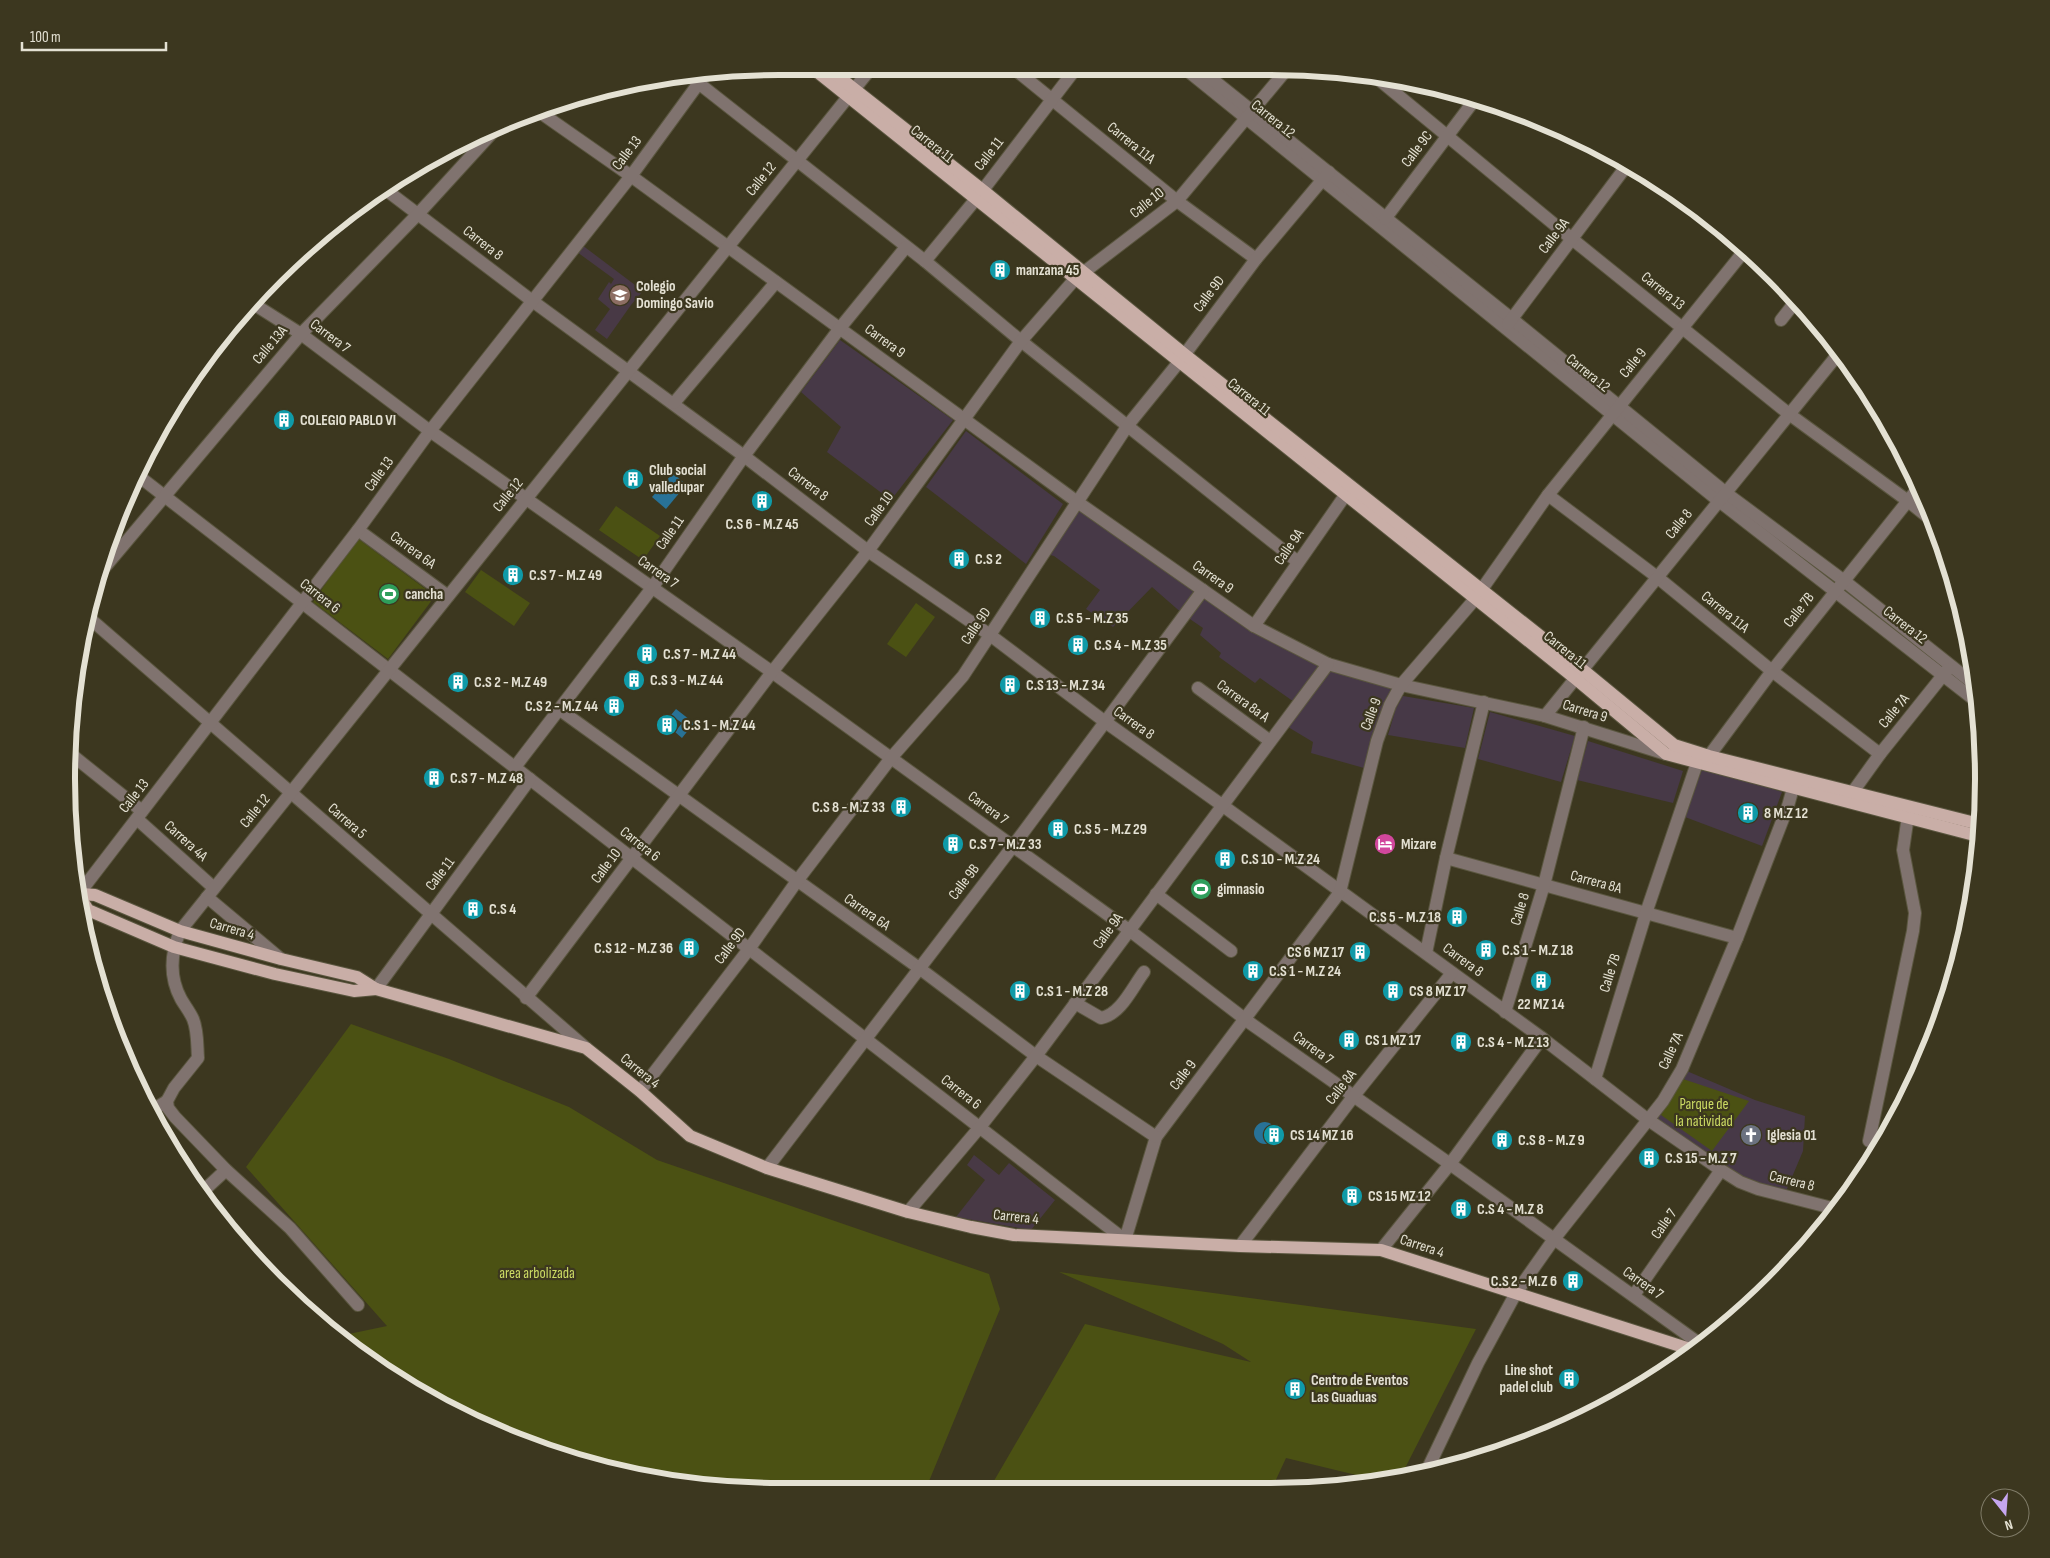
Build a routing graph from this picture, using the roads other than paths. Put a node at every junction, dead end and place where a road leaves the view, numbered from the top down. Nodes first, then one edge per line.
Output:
1 (824, 75) edge
2 (834, 75) edge
3 (865, 75) edge
4 (1021, 75) edge
5 (1072, 75) edge
6 (1194, 75) edge
7 (1206, 75) edge
8 (1282, 75) edge
9 (697, 80) edge
10 (699, 80) edge
11 (1386, 85) edge
12 (851, 93) junction
13 (1052, 101) junction
14 (1471, 104) edge
15 (544, 115) edge
16 (1250, 115) junction
17 (1448, 135) junction
18 (486, 140) edge
19 (796, 161) junction
20 (1624, 170) edge
21 (631, 176) junction
22 (1326, 176) junction
23 (390, 193) edge
24 (979, 194) junction
25 (1177, 201) junction
26 (419, 213) junction
27 (1385, 219) junction
28 (1572, 239) junction
29 (727, 246) junction
30 (906, 247) junction
31 (1741, 255) edge
32 (1256, 260) junction
33 (925, 261) junction
34 (1080, 276) junction
35 (776, 282) junction
36 (532, 300) junction
37 (1792, 306) edge
38 (258, 307) edge
39 (1781, 320) dead end
40 (1509, 323) junction
41 (1682, 327) junction
42 (840, 328) junction
43 (301, 334) junction
44 (1021, 341) junction
45 (1181, 358) junction
46 (1835, 358) edge
47 (629, 370) junction
48 (674, 403) junction
49 (1616, 410) junction
50 (1789, 414) junction
51 (964, 420) junction
52 (1128, 425) junction
53 (430, 431) junction
54 (744, 456) junction
55 (143, 479) edge
56 (1349, 491) junction
57 (1914, 493) edge
58 (164, 495) junction
59 (1548, 495) junction
60 (1722, 497) junction
61 (526, 498) junction
62 (1908, 500) junction
63 (1076, 501) junction
64 (1922, 512) edge
65 (358, 530) junction
66 (868, 551) junction
67 (109, 562) edge
68 (1298, 562) junction
69 (1657, 577) junction
70 (1843, 580) junction
71 (652, 588) junction
72 (1203, 590) junction
73 (1835, 591) junction
74 (1478, 595) junction
75 (448, 596) junction
76 (302, 603) junction
77 (93, 622) edge
78 (1254, 626) junction
79 (990, 635) junction
80 (1328, 664) junction
81 (389, 670) junction
82 (1947, 670) junction
83 (1772, 671) junction
84 (772, 672) junction
85 (1579, 674) junction
86 (1968, 681) edge
87 (1401, 685) junction
88 (1198, 688) dead end
89 (1970, 693) edge
90 (1484, 702) junction
91 (560, 710) junction
92 (1545, 716) junction
93 (1104, 722) junction
94 (210, 723) junction
95 (1584, 727) junction
96 (1270, 741) junction
97 (1670, 749) junction
98 (1880, 754) junction
99 (1709, 756) junction
100 (76, 758) edge
101 (891, 758) junction
102 (1697, 763) junction
103 (515, 767) junction
104 (530, 780) junction
105 (1793, 788) junction
106 (290, 793) junction
107 (679, 796) junction
108 (1849, 797) junction
109 (1222, 805) junction
110 (1908, 812) junction
111 (140, 815) junction
112 (1973, 823) edge
113 (1972, 834) edge
114 (1012, 846) junction
115 (632, 858) junction
116 (1446, 858) junction
117 (797, 881) junction
118 (1544, 885) junction
119 (84, 888) edge
120 (211, 892) junction
121 (1340, 892) junction
122 (85, 893) edge
123 (1156, 894) junction
124 (88, 910) edge
125 (1646, 913) junction
126 (430, 915) junction
127 (1129, 930) junction
128 (180, 931) junction
129 (1737, 938) junction
130 (174, 947) junction
131 (749, 949) junction
132 (1231, 951) dead end
133 (1426, 953) junction
134 (280, 959) junction
135 (919, 968) junction
136 (1144, 972) dead end
137 (1452, 973) junction
138 (376, 989) junction
139 (526, 998) junction
140 (1075, 1003) junction
141 (1505, 1012) junction
142 (1246, 1019) junction
143 (865, 1038) junction
144 (1542, 1038) junction
145 (586, 1048) junction
146 (1036, 1056) junction
147 (1595, 1079) junction
148 (640, 1090) junction
149 (1353, 1097) junction
150 (167, 1101) junction
151 (157, 1107) edge
152 (1648, 1119) junction
153 (980, 1127) junction
154 (1156, 1137) junction
155 (1869, 1140) dead end
156 (1450, 1164) junction
157 (767, 1168) junction
158 (226, 1170) junction
159 (1720, 1170) junction
160 (206, 1188) edge
161 (1830, 1208) edge
162 (908, 1212) junction
163 (1554, 1239) junction
164 (1125, 1240) junction
165 (1240, 1246) junction
166 (1381, 1250) junction
167 (1516, 1293) junction
168 (1634, 1295) junction
169 (358, 1305) dead end
170 (1696, 1341) edge
171 (1686, 1348) edge
172 (1430, 1464) edge

1 - 12 main road, Carrera 11
2 - 12 main road, Carrera 11
3 - 12 street, Calle 12
4 - 13 street, Carrera 11A
5 - 13 street, Calle 11
6 - 16 street, Carrera 12
7 - 16 street, Carrera 12
8 - 16 street, Calle 10
9 - 21 street, Calle 13
10 - 19 street
11 - 17 street, Carrera 13
12 - 19 street, Calle 12
12 - 24 main road, Carrera 11
13 - 24 street, Calle 11
13 - 25 street, Carrera 11A
14 - 17 street, Calle 9C
15 - 21 street, Carrera 9
16 - 22 street, Carrera 12
16 - 25 street, Calle 10
17 - 27 street, Calle 9C
17 - 28 street, Carrera 13
18 - 26 street, Calle 13A
19 - 29 street, Calle 12
19 - 30 street
20 - 28 street, Calle 9A
21 - 29 street, Carrera 9
21 - 36 street, Calle 13
22 - 27 street, Carrera 12
22 - 32 street, Calle 9D
22 - 40 street, Carrera 12
23 - 26 street, Carrera 8
24 - 33 street, Calle 11
24 - 34 main road, Carrera 11
25 - 32 street, Carrera 11A
25 - 34 street, Calle 10
26 - 36 street, Carrera 8
26 - 43 street, Calle 13A
27 - 40 street, Carrera 12
28 - 40 street, Calle 9A
28 - 41 street, Carrera 13
29 - 35 street, Carrera 9
29 - 47 street, Calle 12
30 - 33 street
30 - 42 street, Calle 11
31 - 41 street, Calle 9
32 - 45 street, Calle 9D
33 - 44 street
34 - 44 street, Calle 10
34 - 45 main road, Carrera 11
35 - 42 street, Carrera 9
35 - 48 street
36 - 47 street, Carrera 8
36 - 53 street, Calle 13
37 - 39 street
38 - 43 street, Carrera 7
40 - 49 street, Carrera 12
41 - 49 street, Calle 9
41 - 50 street, Carrera 13
42 - 51 street, Carrera 9
42 - 54 street, Calle 11
43 - 53 street, Carrera 7
43 - 58 street, Calle 13A
44 - 51 street, Calle 10
44 - 52 street
45 - 52 street, Calle 9D
45 - 56 main road, Carrera 11
46 - 50 street, Calle 8
47 - 48 street, Carrera 8
47 - 61 street, Calle 12
48 - 54 street, Carrera 8
49 - 59 street, Calle 9
49 - 60 street, Carrera 12
50 - 60 street, Calle 8
50 - 62 street, Carrera 13
51 - 63 street, Carrera 9
51 - 66 street, Calle 10
52 - 63 street, Calle 9D
52 - 68 street
53 - 61 street, Carrera 7
53 - 65 street, Calle 13
54 - 66 street, Carrera 8
54 - 71 street, Calle 11
55 - 58 street, Carrera 6
56 - 68 street, Calle 9A
56 - 74 main road, Carrera 11
57 - 62 street, Calle 7B
58 - 67 street, Calle 13A
58 - 76 street, Carrera 6
59 - 69 street, Carrera 11A
59 - 74 street, Calle 9
60 - 69 street, Calle 8
60 - 70 street, Carrera 12
60 - 73 street, Carrera 12
61 - 71 street, Carrera 7
61 - 75 street, Calle 12
62 - 64 street, Carrera 13
62 - 70 street, Calle 7B
63 - 72 street, Carrera 9
63 - 79 street, Calle 9D
65 - 75 street, Carrera 6A
65 - 76 street, Calle 13
66 - 79 street, Carrera 8
66 - 84 street, Calle 10
68 - 78 street, Calle 9A
69 - 83 street, Carrera 11A
69 - 85 street, Calle 8
70 - 73 street, Calle 7B
70 - 82 street, Carrera 12
71 - 84 street, Carrera 7
71 - 91 street, Calle 11
72 - 78 street, Carrera 9
72 - 93 street, Calle 9B
73 - 82 street, Carrera 12
73 - 83 street, Calle 7B
74 - 85 main road, Carrera 11
74 - 87 street, Calle 9
75 - 81 street, Calle 12
76 - 81 street, Carrera 6
76 - 94 street, Calle 13
77 - 94 street, Carrera 5
78 - 80 street, Carrera 9
79 - 93 street, Carrera 8
79 - 101 street, Calle 9D
80 - 87 street, Carrera 9
80 - 96 street, Calle 9A
81 - 103 street, Carrera 6
81 - 106 street, Calle 12
82 - 86 street, Carrera 12
82 - 89 street, Carrera 12
82 - 98 street, Calle 7A
83 - 98 street, Carrera 11A
83 - 99 street, Calle 7B
84 - 101 street, Carrera 7
84 - 107 street, Calle 10
85 - 92 street, Calle 8
85 - 97 main road, Carrera 11
87 - 90 street, Carrera 9
87 - 121 street, Calle 9
88 - 96 street, Carrera 8a A
90 - 92 street, Carrera 9
90 - 116 street
91 - 103 street, Calle 11
91 - 107 street, Carrera 6A
92 - 95 street, Carrera 9
93 - 109 street, Carrera 8
93 - 114 street, Calle 9B
94 - 106 street, Carrera 5
94 - 111 street, Calle 13
95 - 97 street, Carrera 9
95 - 118 street, Calle 8
96 - 109 street, Calle 9A
97 - 99 main road, Carrera 9
97 - 102 main road, Carrera 9
98 - 108 street, Calle 7A
99 - 108 main road, Carrera 9
100 - 111 street, Carrera 4A
101 - 114 street, Carrera 7
101 - 117 street, Calle 9D
102 - 105 main road, Carrera 9
102 - 125 street, Calle 7B
103 - 104 street, Carrera 6
104 - 115 street, Carrera 6
104 - 126 street, Calle 11
105 - 108 main road, Carrera 9
105 - 129 street, Calle 7A
106 - 120 street, Calle 12
106 - 126 street, Carrera 5
107 - 115 street, Calle 10
107 - 117 street, Carrera 6A
108 - 110 main road, Carrera 9
109 - 121 street, Carrera 8
109 - 123 street, Calle 9A
110 - 112 main road, Carrera 9
110 - 113 main road, Carrera 9
110 - 155 street
111 - 119 street, Calle 13
111 - 120 street, Carrera 4A
114 - 127 street, Carrera 7
114 - 135 street, Calle 9B
115 - 131 street, Carrera 6
115 - 139 street, Calle 10
116 - 118 street, Carrera 8A
116 - 133 street
117 - 131 street, Calle 9D
117 - 135 street, Carrera 6A
118 - 125 street, Carrera 8A
118 - 141 street, Calle 8
120 - 128 street, Calle 12
120 - 134 street, Carrera 4A
121 - 133 street, Carrera 8
121 - 142 street, Calle 9
122 - 128 main road, Carrera 4
123 - 127 street, Calle 9A
123 - 132 street
124 - 130 main road, Carrera 4
125 - 129 street, Carrera 8A
125 - 147 street, Calle 7B
126 - 138 street, Calle 11
126 - 139 street, Carrera 5
127 - 140 street, Calle 9A
127 - 142 street, Carrera 7
128 - 130 street, Calle 12
128 - 134 main road, Carrera 4
129 - 152 street, Calle 7A
130 - 138 main road, Carrera 4
130 - 150 street, Calle 12
131 - 143 street, Carrera 6
131 - 148 street, Calle 9D
133 - 137 street, Carrera 8
134 - 138 main road, Carrera 4
135 - 143 street, Calle 9B
135 - 146 street, Carrera 6A
136 - 140 street
137 - 141 street, Carrera 8
137 - 149 street, Calle 8A
138 - 145 main road, Carrera 4
139 - 145 street, Carrera 5
140 - 146 street, Calle 9A
141 - 144 street, Carrera 8
142 - 149 street, Carrera 7
142 - 154 street, Calle 9
143 - 153 street, Carrera 6
143 - 157 street, Calle 9B
144 - 147 street, Carrera 8
144 - 156 street
145 - 148 main road, Carrera 4
146 - 153 street, Calle 9A
146 - 154 street, Carrera 6A
147 - 152 street, Carrera 8
148 - 157 main road, Carrera 4
149 - 156 street, Carrera 7
149 - 165 street, Calle 8A
150 - 151 street
150 - 158 street
152 - 159 street, Carrera 8
152 - 163 street, Calle 7A
153 - 162 street, Calle 9A
153 - 164 street, Carrera 6
154 - 164 street, Calle 9
156 - 163 street, Carrera 7
156 - 166 street
157 - 162 main road, Carrera 4
158 - 160 street
158 - 169 street
159 - 161 street, Carrera 8
159 - 168 street, Calle 7
162 - 164 main road, Carrera 4
163 - 167 street, Calle 7A
163 - 168 street, Carrera 7
164 - 165 main road, Carrera 4
165 - 166 main road, Carrera 4
166 - 167 main road, Carrera 4
167 - 171 main road, Carrera 4
167 - 172 street, Calle 7A
168 - 170 street, Carrera 7

